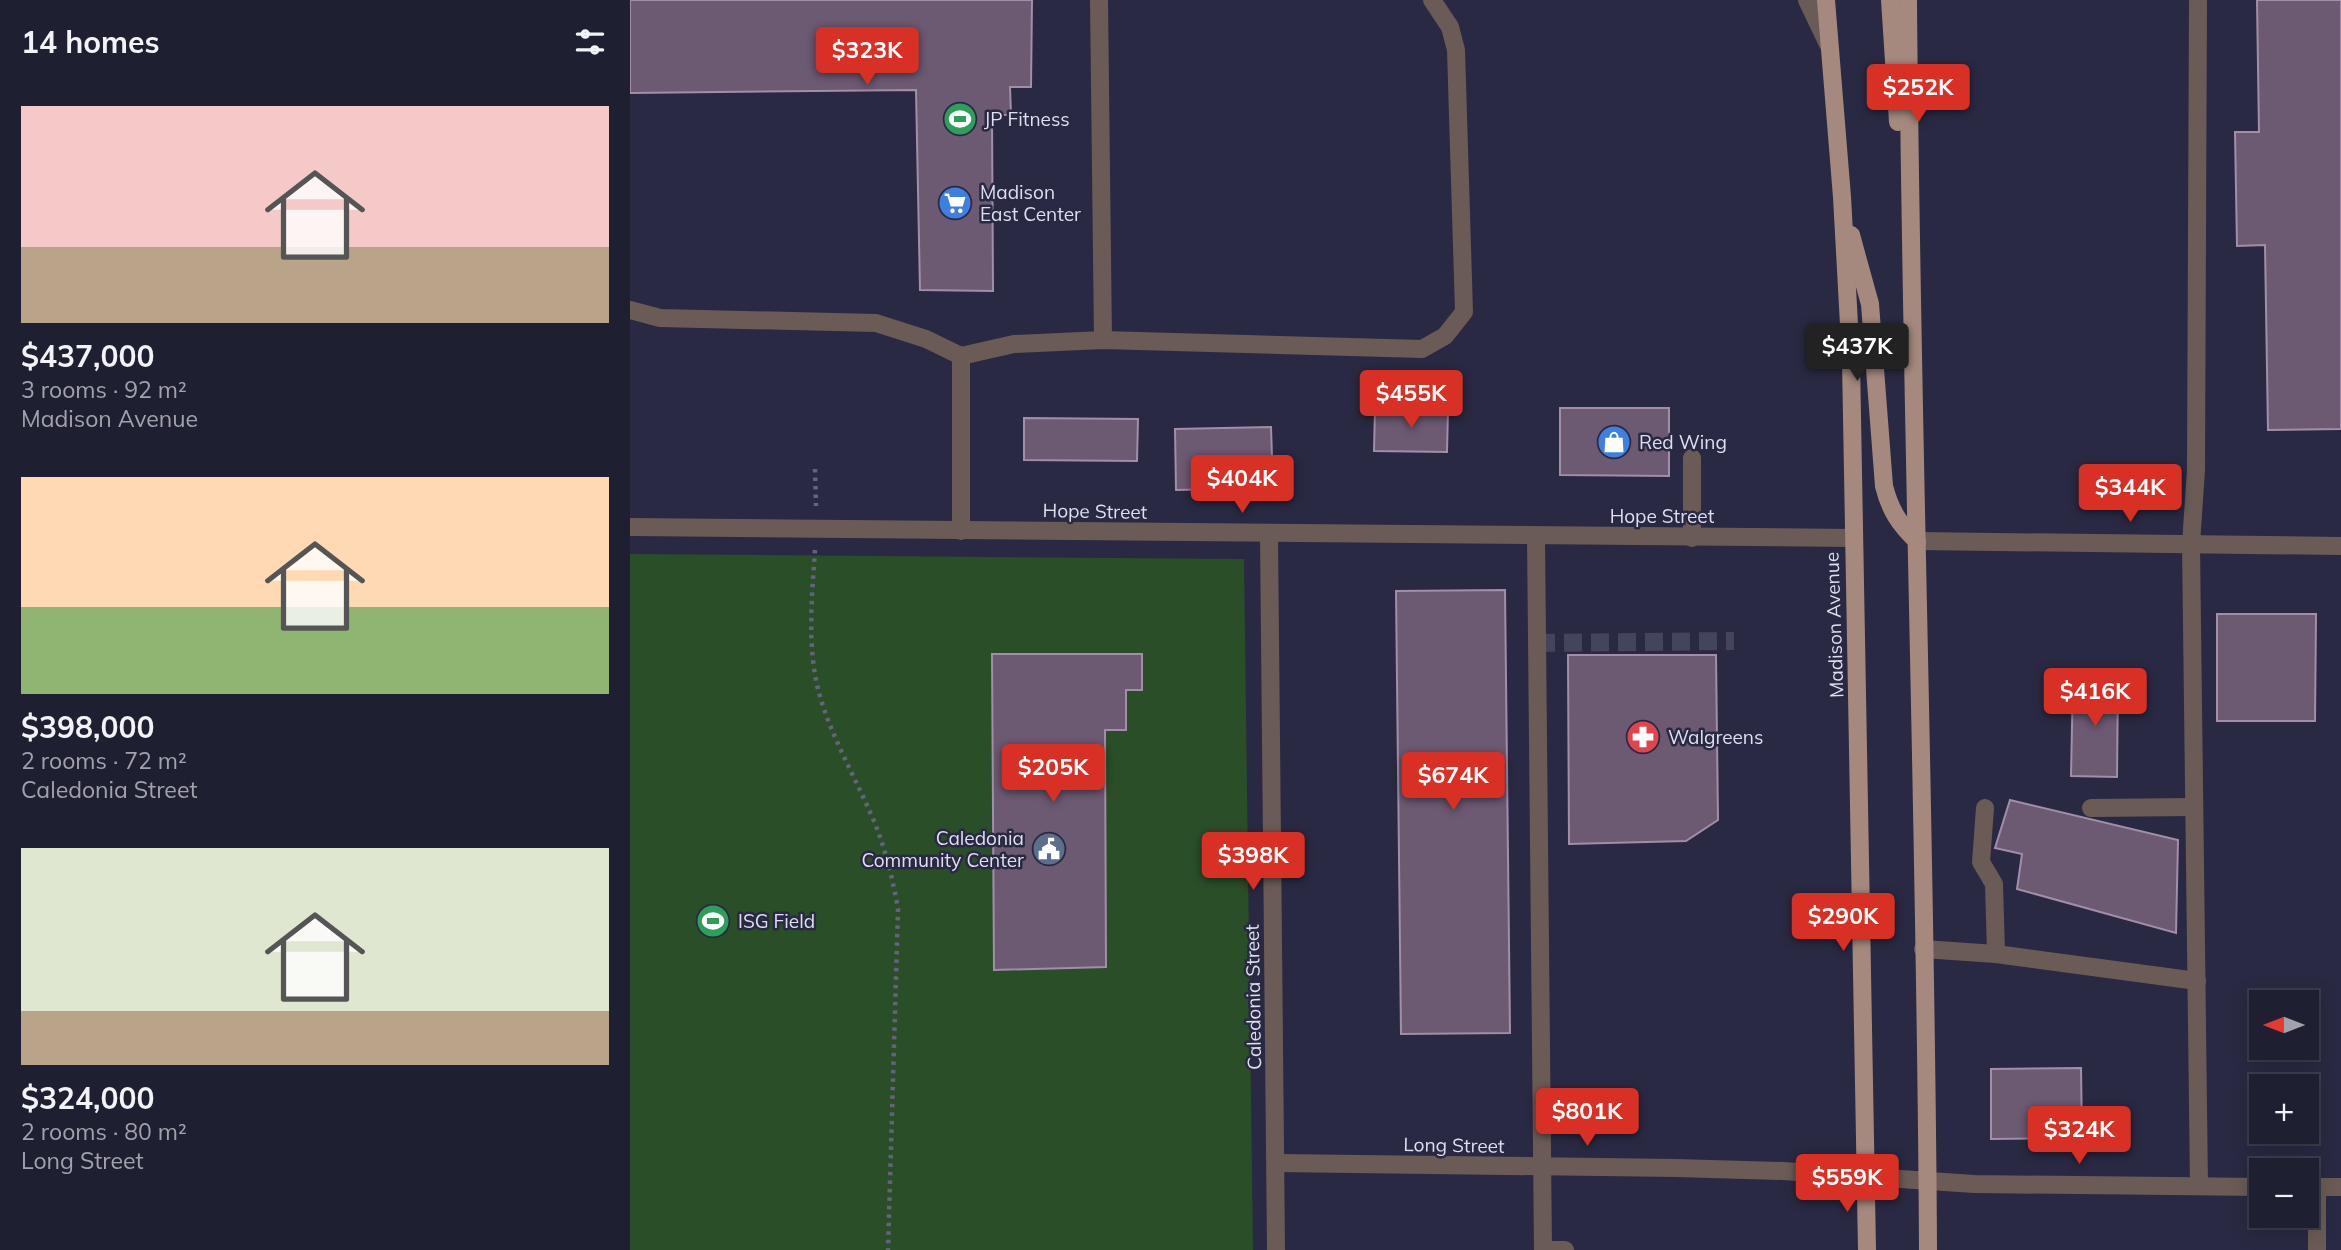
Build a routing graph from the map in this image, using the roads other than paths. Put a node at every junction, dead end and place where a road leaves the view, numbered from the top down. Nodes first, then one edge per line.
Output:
1 (1099, 0) edge
2 (1432, 0) edge
3 (1807, 0) edge
4 (1826, 0) edge
5 (1889, 0) edge
6 (1908, 0) edge
7 (2199, 0) edge
8 (1828, 44) junction
9 (1842, 197) junction
10 (1910, 251) junction
11 (630, 310) edge
12 (1104, 340) junction
13 (961, 356) junction
14 (1692, 457) dead end
15 (630, 527) edge
16 (961, 531) junction
17 (1269, 534) junction
18 (1536, 536) junction
19 (1692, 538) junction
20 (1853, 538) junction
21 (1917, 541) junction
22 (2191, 544) junction
23 (2341, 546) edge
24 (2194, 807) junction
25 (1985, 808) dead end
26 (2091, 808) dead end
27 (1923, 949) junction
28 (1996, 954) junction
29 (2197, 981) junction
30 (1276, 1163) junction
31 (1544, 1167) junction
32 (1866, 1177) junction
33 (1927, 1181) junction
34 (2199, 1186) junction
35 (2249, 1187) edge
36 (2319, 1187) edge
37 (2341, 1187) edge
38 (2315, 1228) edge
39 (1276, 1250) edge
40 (1564, 1250) edge
41 (1867, 1250) edge
42 (1927, 1250) edge
43 (2317, 1250) edge

1 - 12 street
2 - 12 street
3 - 8 street
4 - 8 main road, Madison Avenue
5 - 10 main road
6 - 10 main road
7 - 22 street
8 - 9 main road, Madison Avenue
9 - 20 main road, Madison Avenue
9 - 21 main road
10 - 21 main road
11 - 13 street
12 - 13 street
13 - 16 street
14 - 19 street
15 - 16 street, Hope Street
16 - 17 street, Hope Street
17 - 18 street, Hope Street
17 - 30 street, Caledonia Street
18 - 19 street, Hope Street
18 - 31 street
19 - 20 street, Hope Street
20 - 32 main road, Madison Avenue
21 - 22 street
21 - 27 main road
22 - 23 street
22 - 24 street
24 - 26 street
24 - 29 street
25 - 28 street
27 - 28 street
27 - 33 main road
28 - 29 street
29 - 34 street
30 - 31 street, Long Street
30 - 39 street, Caledonia Street
31 - 32 street, Long Street
31 - 40 street
32 - 33 street, Long Street
32 - 41 main road, Madison Avenue
33 - 34 street, Long Street
33 - 42 main road
34 - 35 street, Long Street
36 - 37 street
38 - 43 street

